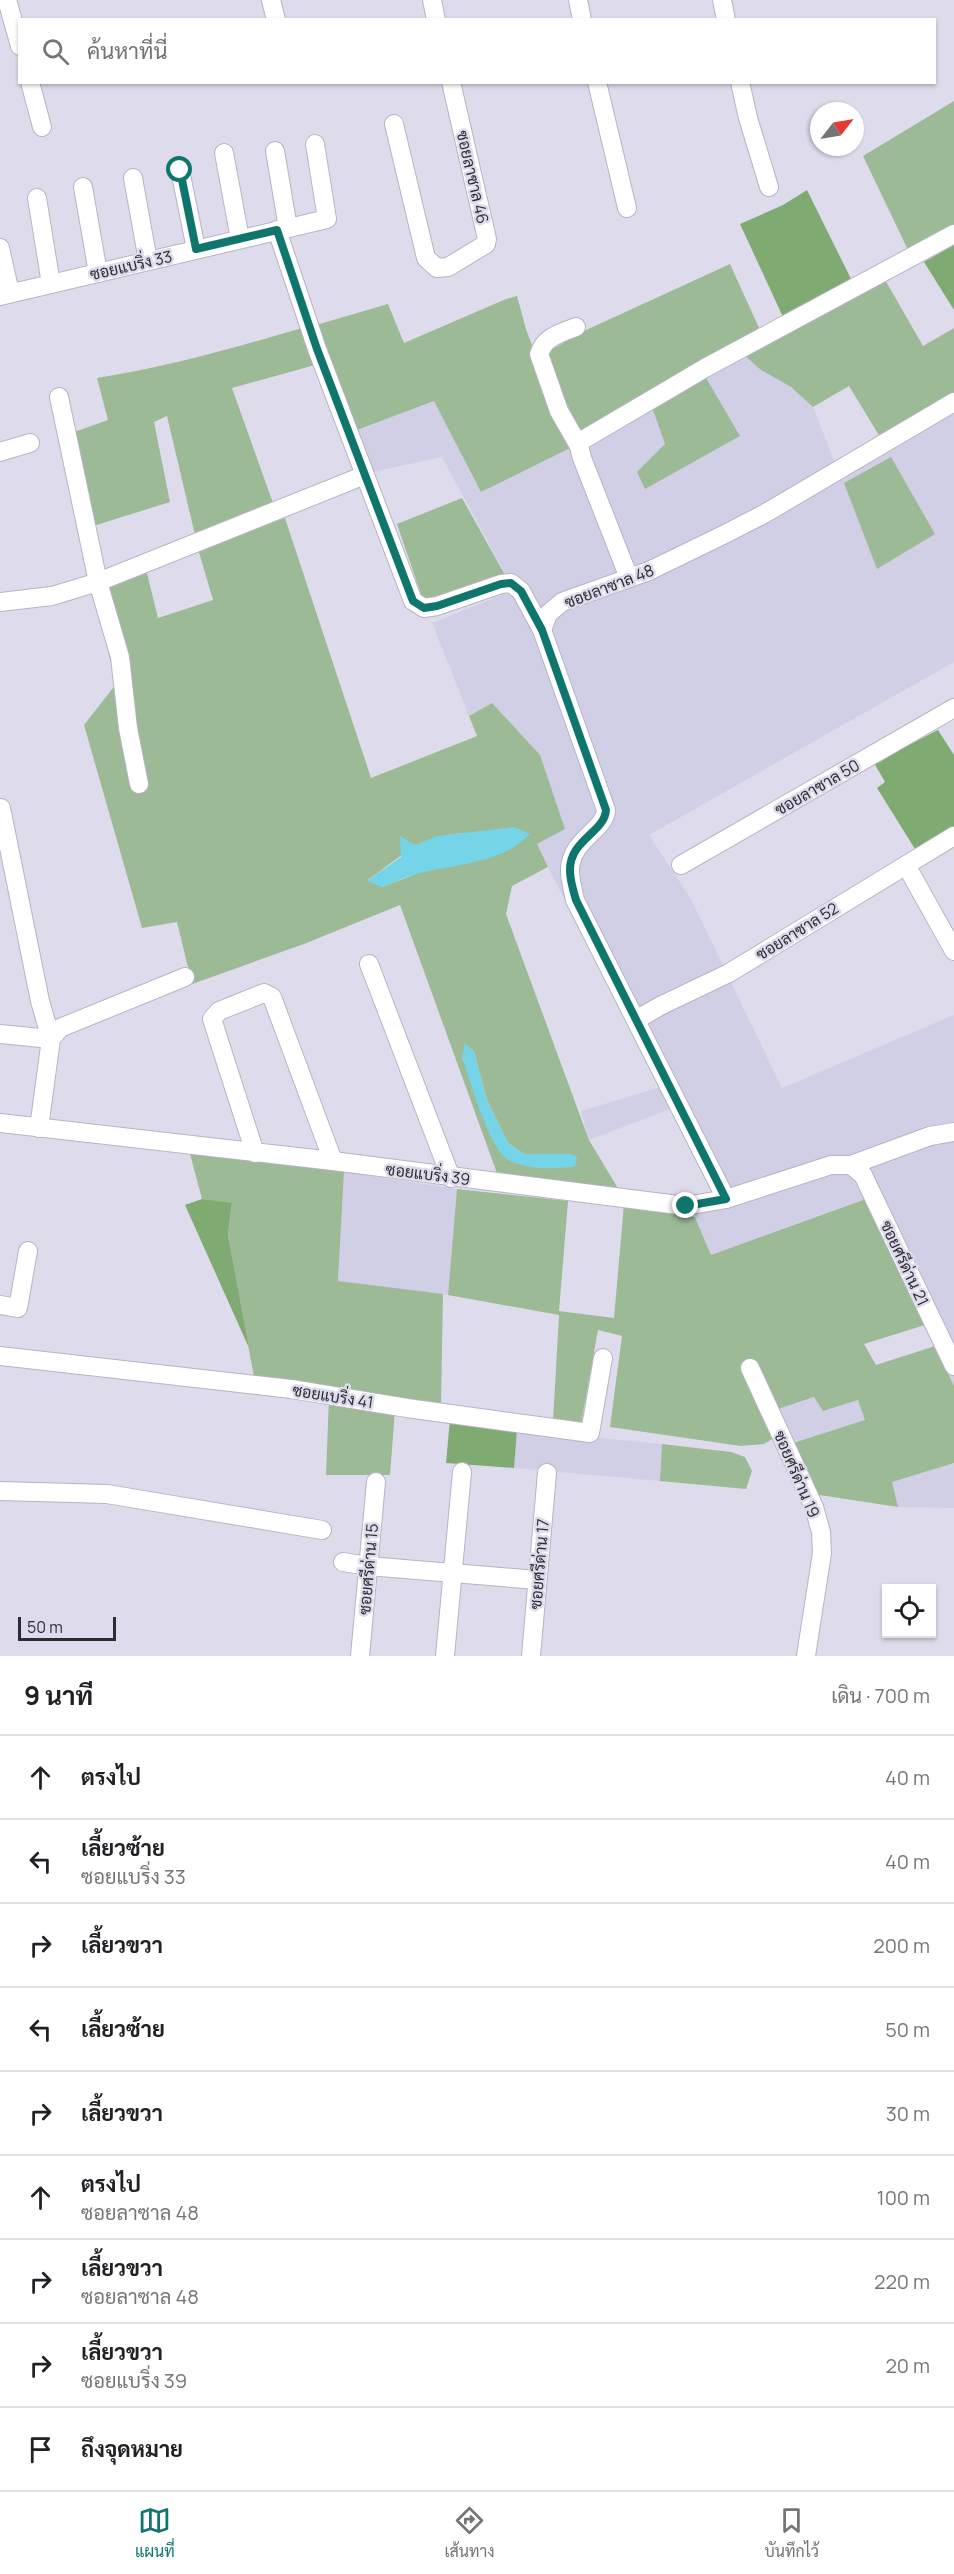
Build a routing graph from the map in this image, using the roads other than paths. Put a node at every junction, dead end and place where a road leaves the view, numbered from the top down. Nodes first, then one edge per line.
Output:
1 (7, 0) edge
2 (271, 0) edge
3 (432, 0) edge
4 (578, 0) edge
5 (722, 0) edge
6 (276, 18) edge
7 (436, 18) edge
8 (582, 18) edge
9 (726, 18) edge
10 (18, 38) edge
11 (31, 84) edge
12 (451, 84) edge
13 (597, 84) edge
14 (740, 84) edge
15 (394, 124) dead end
16 (42, 126) dead end
17 (315, 144) dead end
18 (275, 151) dead end
19 (224, 153) dead end
20 (180, 170) dead end
21 (133, 178) dead end
22 (83, 187) dead end
23 (769, 187) dead end
24 (37, 198) dead end
25 (627, 208) dead end
26 (283, 229) junction
27 (954, 234) edge
28 (240, 239) junction
29 (0, 248) edge
30 (196, 249) junction
31 (148, 261) junction
32 (98, 273) junction
33 (51, 284) junction
34 (5, 294) edge
35 (576, 327) dead end
36 (59, 397) dead end
37 (954, 402) edge
38 (30, 443) dead end
39 (579, 446) junction
40 (0, 452) edge
41 (365, 475) junction
42 (629, 578) junction
43 (98, 582) junction
44 (0, 602) edge
45 (542, 630) junction
46 (954, 708) edge
47 (139, 784) dead end
48 (1, 808) edge
49 (954, 836) edge
50 (681, 865) dead end
51 (906, 865) junction
52 (954, 951) edge
53 (369, 964) dead end
54 (185, 977) dead end
55 (636, 1020) junction
56 (0, 1034) edge
57 (51, 1039) junction
58 (0, 1123) edge
59 (39, 1128) junction
60 (954, 1132) edge
61 (255, 1153) junction
62 (333, 1161) junction
63 (851, 1165) junction
64 (451, 1178) junction
65 (726, 1199) junction
66 (28, 1251) dead end
67 (0, 1305) edge
68 (0, 1356) edge
69 (603, 1358) dead end
70 (954, 1366) edge
71 (750, 1368) dead end
72 (462, 1472) dead end
73 (546, 1473) dead end
74 (376, 1482) dead end
75 (0, 1491) edge
76 (322, 1530) dead end
77 (343, 1562) dead end
78 (368, 1566) junction
79 (453, 1573) junction
80 (537, 1581) junction
81 (360, 1656) edge
82 (445, 1656) edge
83 (531, 1656) edge
84 (806, 1656) edge

1 - 10 street
2 - 6 street
3 - 7 street
4 - 8 street
5 - 9 street
11 - 16 street
12 - 15 street, ซอยลาซาล 46
13 - 25 street
14 - 23 street
17 - 26 street, ซอยแบริ่ง 33
18 - 26 street
19 - 28 street
20 - 30 street
21 - 31 street
22 - 32 street
24 - 33 street
26 - 28 street, ซอยแบริ่ง 33
26 - 41 street
27 - 39 street
28 - 30 street, ซอยแบริ่ง 33
29 - 34 street
30 - 31 street, ซอยแบริ่ง 33
31 - 32 street, ซอยแบริ่ง 33
32 - 33 street, ซอยแบริ่ง 33
33 - 34 street, ซอยแบริ่ง 33
35 - 39 street
36 - 43 street
37 - 42 street, ซอยลาซาล 48
38 - 40 street
39 - 42 street
41 - 43 street
41 - 45 street
42 - 45 street, ซอยลาซาล 48
43 - 44 street
43 - 47 street
45 - 55 street
46 - 50 street, ซอยลาซาล 50
48 - 57 street
49 - 51 street, ซอยลาซาล 52
51 - 52 street
51 - 55 street, ซอยลาซาล 52
53 - 64 street
54 - 57 street
55 - 65 street
56 - 57 street
57 - 59 street
58 - 59 street, ซอยแบริ่ง 39
59 - 61 street, ซอยแบริ่ง 39
60 - 63 street, ซอยแบริ่ง 39
61 - 62 street, ซอยแบริ่ง 39
61 - 62 street
62 - 64 street, ซอยแบริ่ง 39
63 - 65 street, ซอยแบริ่ง 39
63 - 70 street, ซอยศรีด่าน 21
64 - 65 street, ซอยแบริ่ง 39
66 - 67 street
68 - 69 street, ซอยแบริ่ง 41
71 - 84 street, ซอยศรีด่าน 19
72 - 79 street
73 - 80 street, ซอยศรีด่าน 17
74 - 78 street, ซอยศรีด่าน 15
75 - 76 street
77 - 78 street
78 - 79 street
78 - 81 street, ซอยศรีด่าน 15
79 - 80 street
79 - 82 street
80 - 83 street, ซอยศรีด่าน 17

